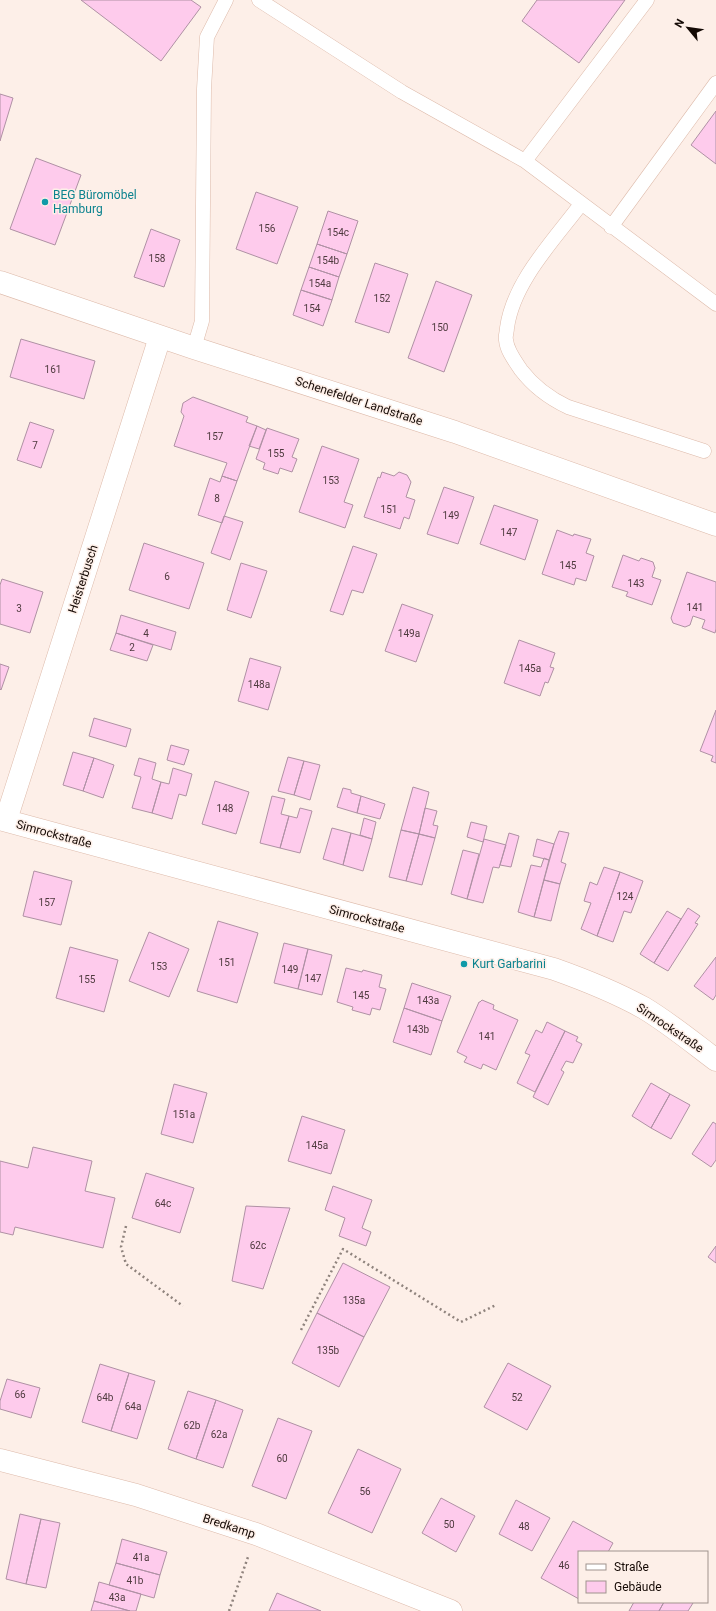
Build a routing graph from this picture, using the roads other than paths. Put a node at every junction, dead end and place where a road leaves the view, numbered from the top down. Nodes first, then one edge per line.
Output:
1 (226, 0) edge
2 (259, 0) edge
3 (647, 0) edge
4 (716, 83) edge
5 (525, 161) junction
6 (581, 204) junction
7 (611, 227) junction
8 (0, 282) edge
9 (716, 304) edge
10 (160, 337) junction
11 (194, 348) junction
12 (704, 451) dead end
13 (716, 525) edge
14 (3, 819) edge
15 (716, 1060) edge
16 (0, 1460) edge
17 (450, 1611) edge

1 - 11 lane
2 - 5 lane
3 - 5 lane
4 - 7 lane
5 - 6 lane
6 - 7 lane
6 - 12 lane
7 - 9 lane
8 - 10 street, Schenefelder Landstraße
10 - 11 street, Schenefelder Landstraße
10 - 14 street, Heisterbusch
11 - 13 street, Schenefelder Landstraße
14 - 15 street, Simrockstraße
16 - 17 street, Bredkamp

